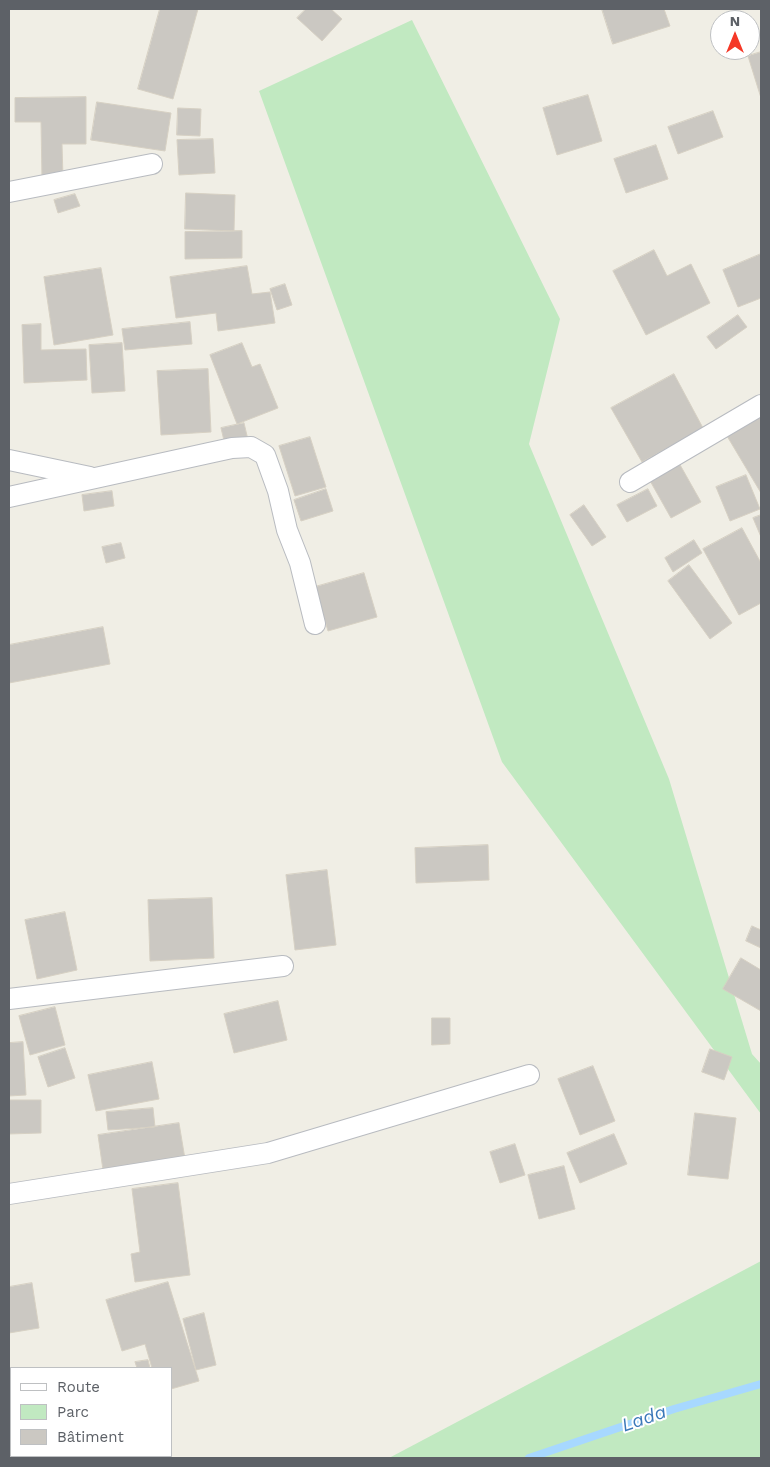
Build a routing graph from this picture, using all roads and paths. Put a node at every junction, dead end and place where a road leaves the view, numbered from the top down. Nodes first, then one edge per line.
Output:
1 (152, 164) dead end
2 (9, 192) edge
3 (761, 404) edge
4 (9, 460) edge
5 (96, 478) junction
6 (630, 482) dead end
7 (9, 497) edge
8 (315, 624) dead end
9 (283, 966) dead end
10 (9, 999) edge
11 (529, 1074) dead end
12 (9, 1194) edge

1 - 2 street
3 - 6 street
4 - 5 street
5 - 7 street
5 - 8 street
9 - 10 street
11 - 12 street

